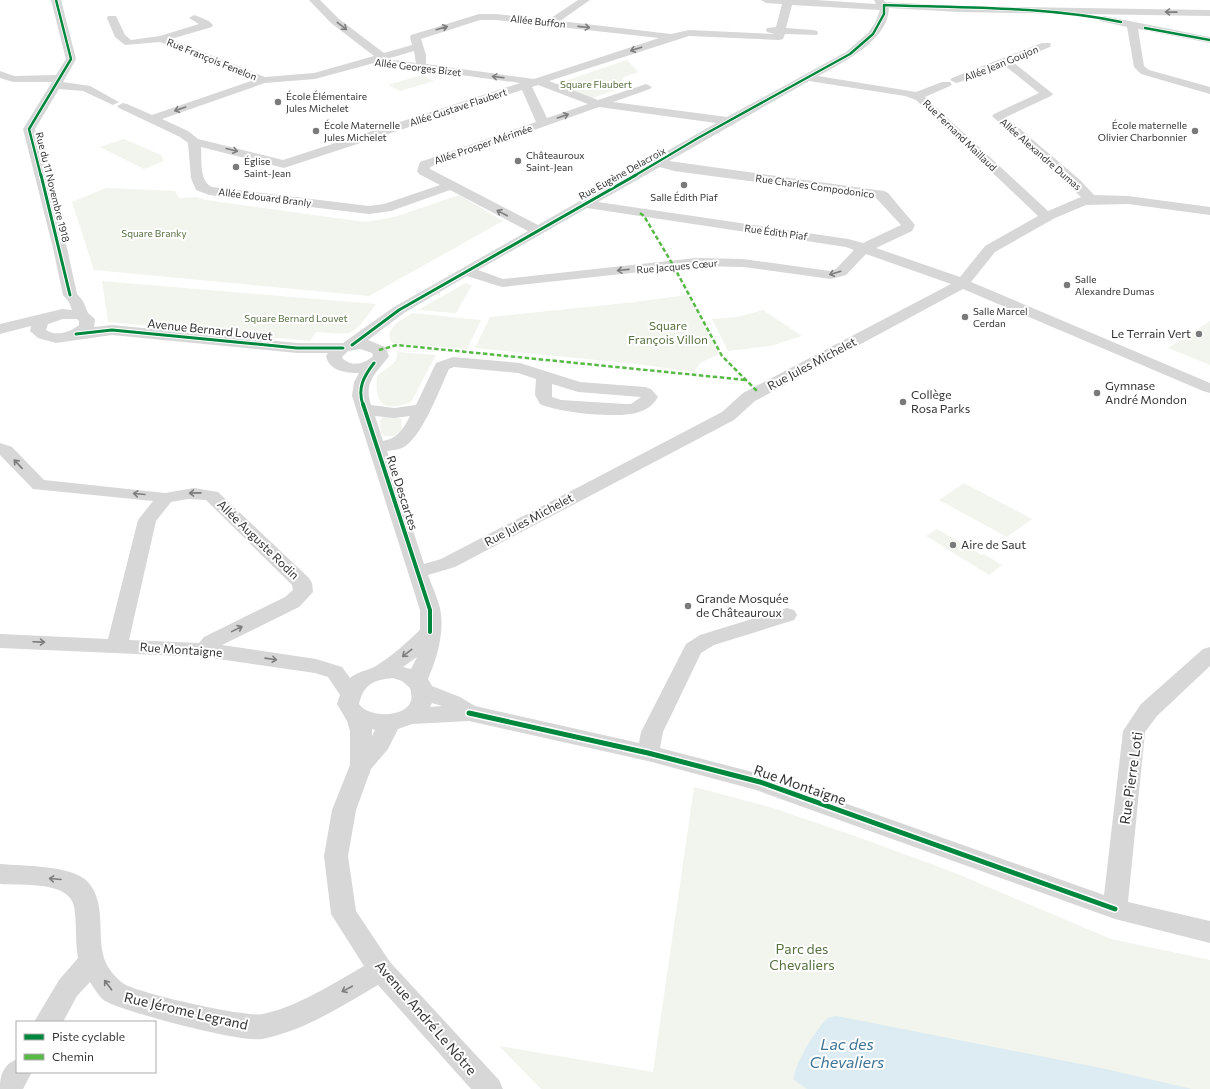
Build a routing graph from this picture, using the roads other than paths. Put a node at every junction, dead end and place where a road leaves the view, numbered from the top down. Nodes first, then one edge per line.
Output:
1 (56, 0) edge
2 (314, 0) edge
3 (586, 0) edge
4 (766, 0) edge
5 (788, 1) junction
6 (883, 5) edge
7 (1040, 10) junction
8 (1131, 11) junction
9 (1210, 13) edge
10 (112, 18) dead end
11 (194, 18) dead end
12 (550, 23) junction
13 (1126, 24) junction
14 (782, 30) junction
15 (813, 33) dead end
16 (673, 36) junction
17 (161, 39) junction
18 (1210, 40) edge
19 (1046, 45) dead end
20 (418, 47) junction
21 (382, 57) junction
22 (371, 60) junction
23 (1005, 61) junction
24 (421, 67) junction
25 (0, 74) edge
26 (808, 78) junction
27 (264, 80) junction
28 (58, 82) junction
29 (533, 83) junction
30 (646, 87) dead end
31 (1210, 91) edge
32 (915, 96) junction
33 (209, 100) junction
34 (598, 104) junction
35 (152, 119) junction
36 (729, 121) junction
37 (543, 123) junction
38 (165, 124) junction
39 (194, 142) junction
40 (659, 162) junction
41 (451, 185) junction
42 (1091, 200) junction
43 (584, 204) junction
44 (1210, 211) edge
45 (1047, 218) junction
46 (537, 230) junction
47 (864, 248) junction
48 (466, 271) junction
49 (962, 284) junction
50 (70, 294) junction
51 (50, 318) junction
52 (85, 318) junction
53 (385, 320) junction
54 (0, 329) edge
55 (112, 330) junction
56 (38, 331) junction
57 (76, 334) junction
58 (376, 347) junction
59 (343, 355) junction
60 (374, 363) junction
61 (545, 376) junction
62 (360, 387) junction
63 (1209, 388) dead end
64 (422, 408) junction
65 (365, 409) junction
66 (377, 447) junction
67 (0, 448) edge
68 (163, 499) junction
69 (418, 572) junction
70 (787, 615) dead end
71 (430, 632) junction
72 (0, 641) edge
73 (117, 645) junction
74 (205, 650) junction
75 (1210, 654) edge
76 (382, 672) junction
77 (420, 686) junction
78 (350, 693) junction
79 (469, 713) junction
80 (357, 716) junction
81 (399, 720) junction
82 (648, 753) junction
83 (361, 765) junction
84 (0, 874) edge
85 (1115, 909) junction
86 (1210, 932) edge
87 (93, 960) junction
88 (381, 970) junction
89 (49, 1021) edge
90 (17, 1073) edge
91 (8, 1089) edge
92 (489, 1089) edge

1 - 28 street, Rue du 11 Novembre 1918
2 -> 21 street
3 - 12 street
4 - 5 street
5 - 6 street
5 - 14 street
6 - 7 street
6 - 13 street
6 - 26 street, Rue Eugène Delacroix
7 - 8 street
7 - 13 street
9 -> 8 street
8 - 13 street
10 - 17 street, Rue François Fenelon
11 - 17 street, Rue François Fenelon
12 -> 16 street, Allée Buffon
20 -> 12 street, Allée Buffon
13 - 18 street
13 - 31 street
14 - 15 street
14 - 16 street, Allée Gustave Flaubert
16 -> 29 street, Allée Gustave Flaubert
17 - 27 street, Rue François Fenelon
19 - 23 street, Allée Jean Goujon
20 - 21 street
20 - 24 street
21 - 22 street
22 - 24 street, Allée Georges Bizet
22 - 27 street, Allée Georges Bizet
23 - 32 street, Allée Jean Goujon
23 - 42 street, Allée Alexandre Dumas
29 -> 24 street, Allée Georges Bizet
25 - 28 street
26 - 32 street, Rue Fernand Maillaud
26 - 36 street, Rue Eugène Delacroix
27 - 33 street, Allée Georges Bizet
28 - 35 street
28 - 50 street, Rue du 11 Novembre 1918
29 - 34 street, Allée Georges Bizet
29 - 37 street
39 -> 29 street, Allée Gustave Flaubert
30 - 34 street, Allée Prosper Mérimée
32 - 45 street, Rue Fernand Maillaud
33 -> 35 street, Allée Georges Bizet
33 - 38 street
34 - 36 street, Allée Georges Bizet
37 -> 34 street, Allée Prosper Mérimée
35 - 38 street
36 - 40 street, Rue Eugène Delacroix
37 - 41 street, Allée Prosper Mérimée
38 - 39 street
39 - 41 street, Allée Edouard Branly
40 - 43 street, Rue Eugène Delacroix
40 - 47 street, Rue Charles Compodonico
46 -> 41 street, Allée Prosper Mérimée
42 - 44 street, Rue Jules Michelet
42 - 45 street, Rue Jules Michelet
43 - 46 street, Rue Eugène Delacroix
43 - 47 street, Rue Édith Piaf
45 - 49 street, Rue Jules Michelet
46 - 48 street, Rue Eugène Delacroix
47 -> 48 street, Rue Jacques Cœur
47 - 49 street, Rue Édith Piaf
48 - 53 street, Rue Eugène Delacroix
49 - 63 street, Rue Édith Piaf
49 - 69 street, Rue Jules Michelet
50 - 51 street
50 - 52 street, Rue du 11 Novembre 1918
51 - 52 street
51 - 54 street
51 - 56 street
52 - 55 street, Avenue Bernard Louvet
52 - 57 street
53 - 58 street
53 - 59 street, Rue Eugène Delacroix
54 - 56 street, Avenue Bernard Louvet
55 - 57 street, Avenue Bernard Louvet
55 - 59 street, Avenue Bernard Louvet
56 - 57 street, Avenue Bernard Louvet
58 - 59 street
58 - 60 street
59 - 60 street
59 - 62 street, Rue Descartes
60 - 62 street
61 - 61 street
61 - 64 street
62 - 65 street, Rue Descartes
64 - 65 street
64 - 66 street
65 - 66 street, Rue Descartes
66 - 69 street, Rue Descartes
68 -> 67 street
68 - 73 street
74 -> 68 street, Allée Auguste Rodin
69 - 71 street, Rue Descartes
70 - 82 street
71 -> 76 street
71 - 77 street, Rue Descartes
72 -> 73 street, Rue Montaigne
73 - 74 street, Rue Montaigne
74 -> 78 street, Rue Montaigne
75 - 85 street, Rue Pierre Loti
76 - 77 street
76 - 78 street
77 - 79 street, Rue Montaigne
77 - 81 street
78 - 80 street
79 - 81 street, Rue Montaigne
79 - 82 street, Rue Montaigne
80 - 81 street
80 - 83 street, Avenue André Le Nôtre
81 - 83 street, Avenue André Le Nôtre
82 - 85 street, Rue Montaigne
83 - 88 street, Avenue André Le Nôtre
87 -> 84 street, Rue Jérome Legrand
85 - 86 street, Rue Montaigne
88 -> 87 street, Rue Jérome Legrand
87 - 89 street
88 - 92 street, Avenue André Le Nôtre
90 - 91 street

